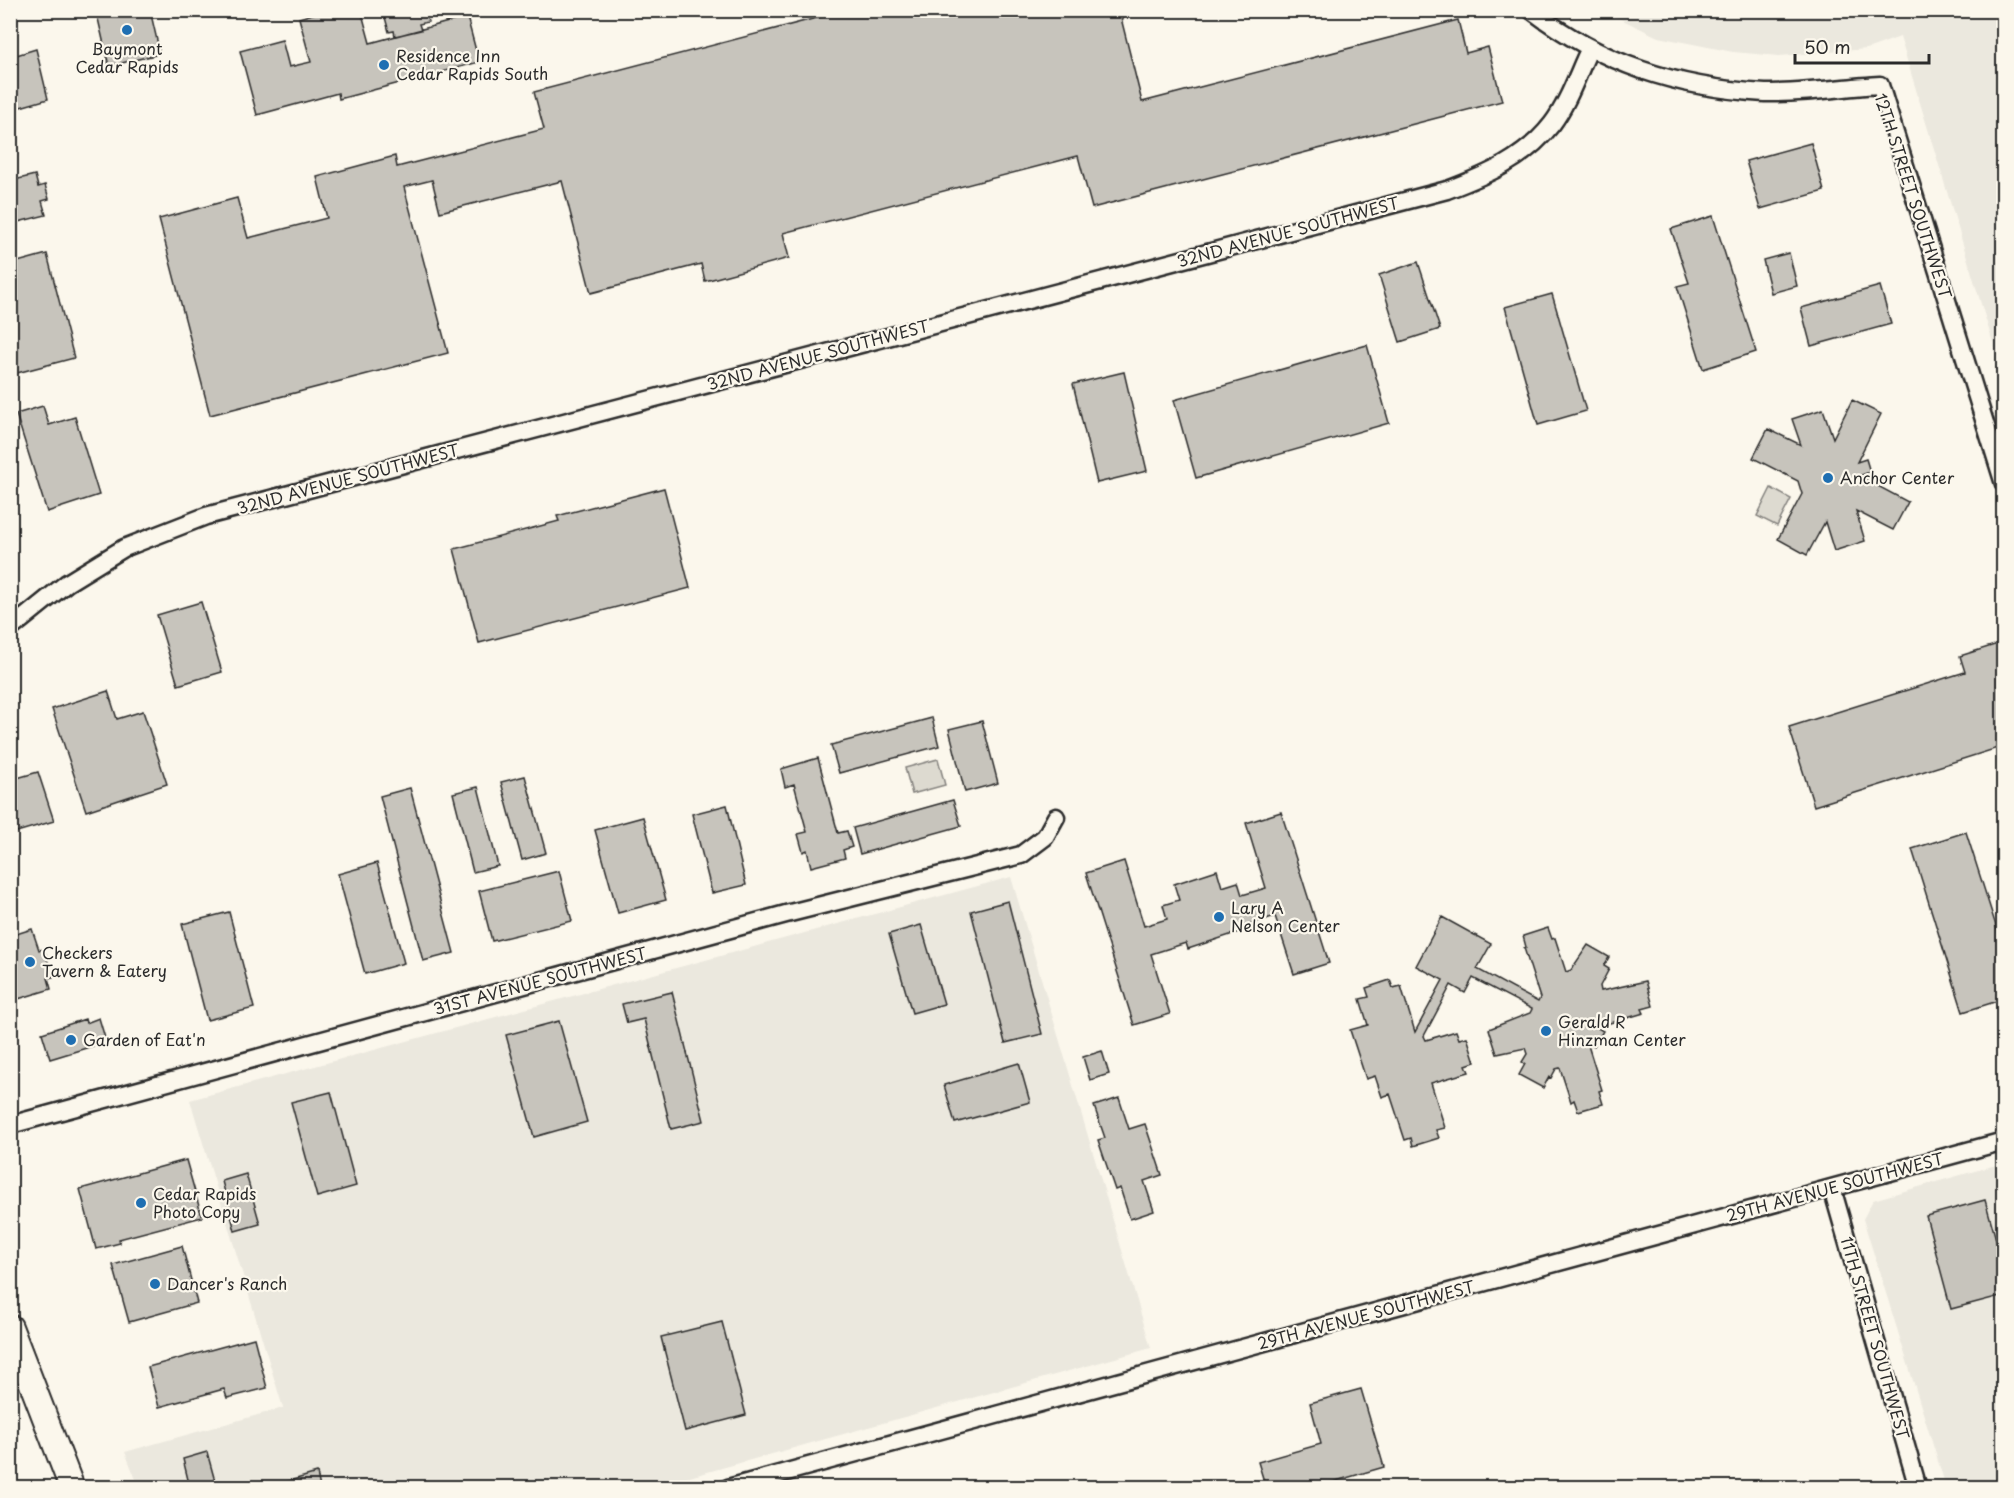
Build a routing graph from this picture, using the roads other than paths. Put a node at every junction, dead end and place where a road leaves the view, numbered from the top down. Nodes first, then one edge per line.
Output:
1 (1531, 10) edge
2 (1589, 50) junction
3 (2004, 484) edge
4 (10, 629) edge
5 (1056, 817) dead end
6 (10, 1125) edge
7 (2004, 1141) edge
8 (1832, 1188) junction
9 (10, 1327) edge
10 (72, 1488) edge
11 (728, 1488) edge
12 (1918, 1488) edge

1 - 2 street, 12TH STREET SOUTHWEST
2 - 3 street, 12TH STREET SOUTHWEST
2 - 4 street, 32ND AVENUE SOUTHWEST
5 - 6 street, 31ST AVENUE SOUTHWEST
7 - 8 street, 29TH AVENUE SOUTHWEST
8 - 11 street, 29TH AVENUE SOUTHWEST
8 - 12 street, 11TH STREET SOUTHWEST
9 - 10 main road

